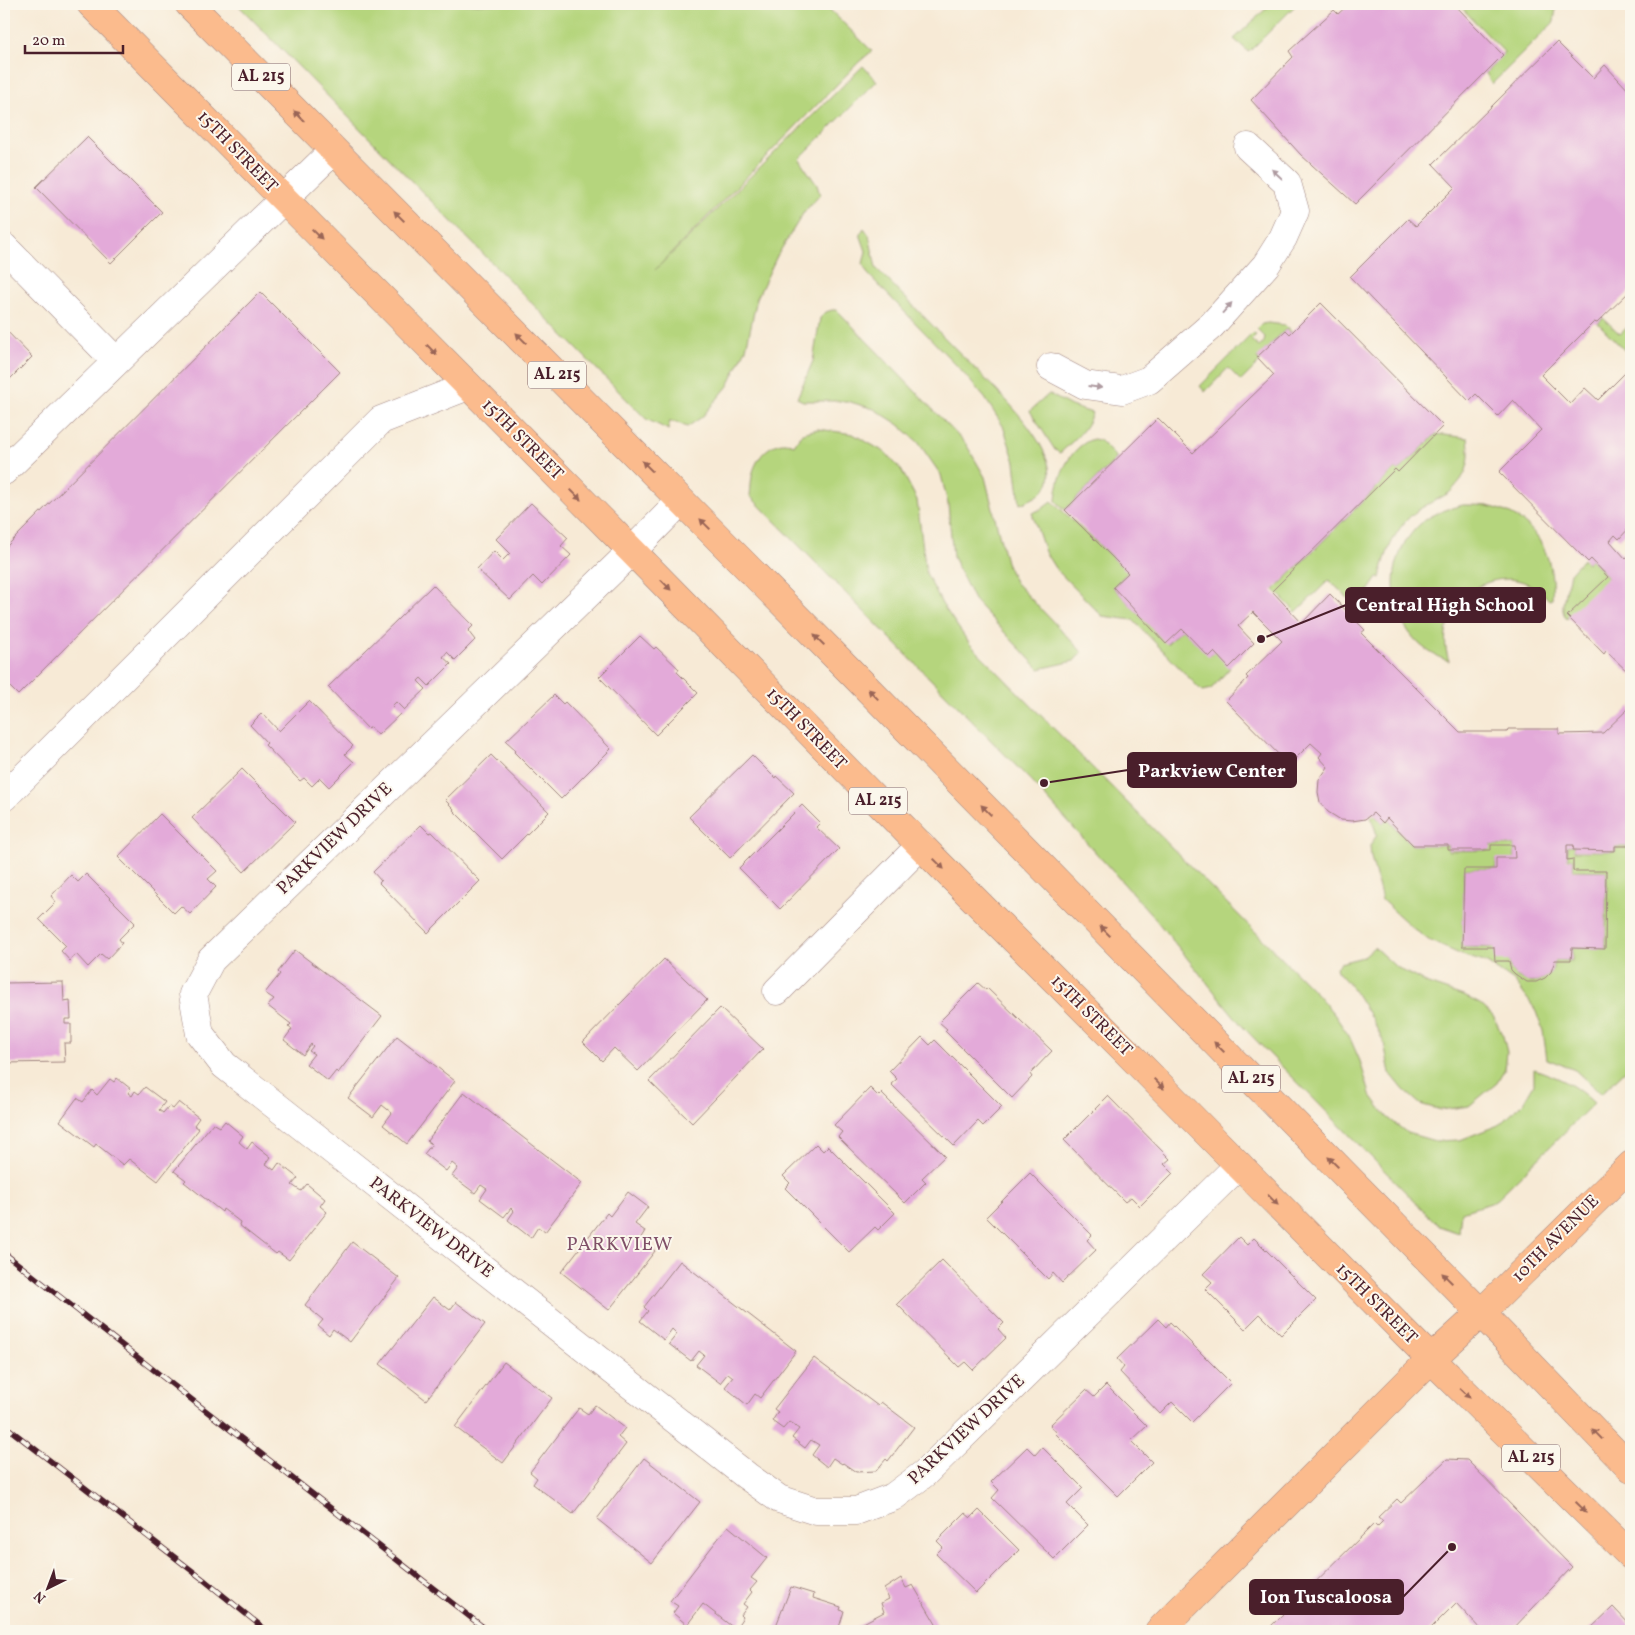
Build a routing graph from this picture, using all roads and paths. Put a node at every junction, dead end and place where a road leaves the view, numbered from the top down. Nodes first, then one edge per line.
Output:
1 (91, 4) edge
2 (189, 4) edge
3 (1248, 147) dead end
4 (333, 151) junction
5 (283, 199) junction
6 (4, 247) edge
7 (116, 361) junction
8 (1051, 367) dead end
9 (468, 386) junction
10 (4, 471) edge
11 (681, 501) junction
12 (632, 551) junction
13 (4, 797) edge
14 (921, 845) junction
15 (777, 991) dead end
16 (1239, 1165) junction
17 (1631, 1165) edge
18 (1481, 1313) junction
19 (1430, 1359) junction
20 (1631, 1469) edge
21 (1631, 1556) edge
22 (1159, 1631) edge

1 - 5 main road, 15TH STREET / AL 215
4 -> 2 main road, AL 215
8 -> 3 street
4 - 5 street
11 -> 4 main road, AL 215
5 - 7 street
5 -> 9 main road, 15TH STREET / AL 215
6 - 7 street
7 - 10 street
9 -> 12 main road, 15TH STREET / AL 215
9 - 13 street
11 - 12 street, PARKVIEW DRIVE
18 -> 11 main road, AL 215
12 -> 14 main road, 15TH STREET / AL 215
12 - 16 street, PARKVIEW DRIVE
14 - 15 street
14 -> 16 main road, 15TH STREET / AL 215
16 -> 19 main road, 15TH STREET / AL 215
17 - 18 main road, 10TH AVENUE
18 - 19 main road, 10TH AVENUE
20 -> 18 main road, AL 215
19 -> 21 main road, 15TH STREET / AL 215
19 - 22 main road, 10TH AVENUE

